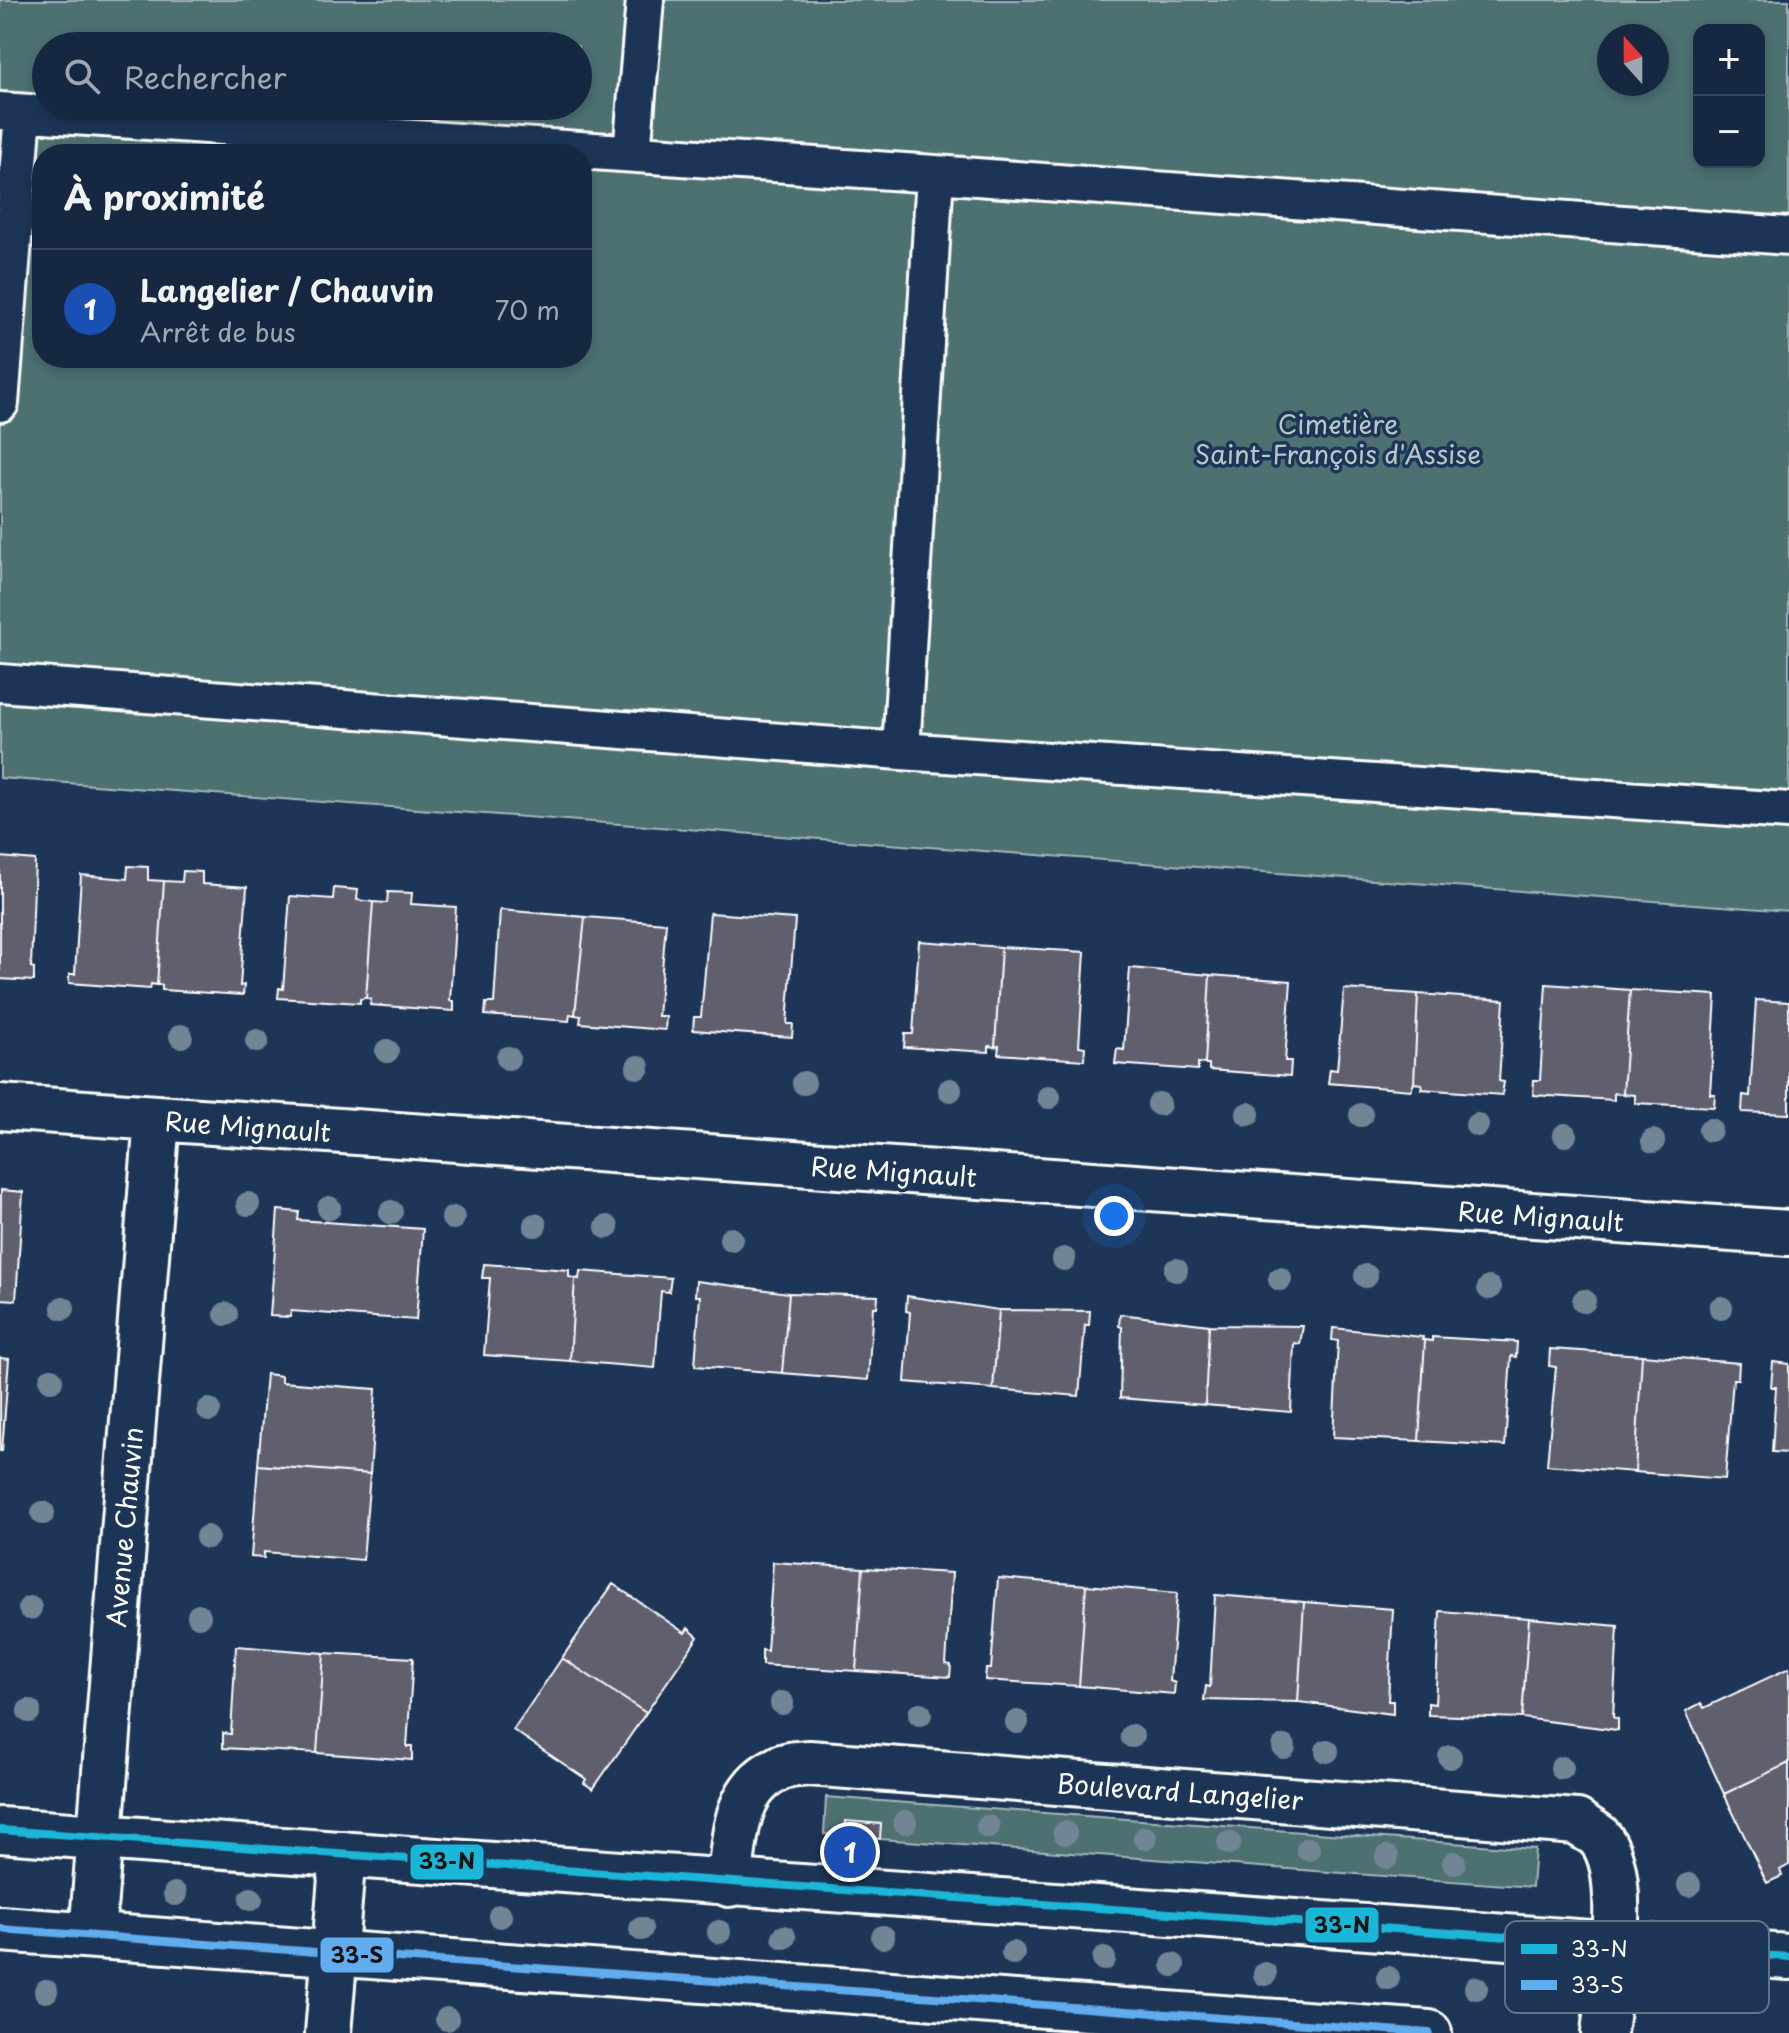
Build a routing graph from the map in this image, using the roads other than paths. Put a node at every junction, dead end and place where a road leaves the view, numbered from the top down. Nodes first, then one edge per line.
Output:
1 (645, 0) edge
2 (11, 112) edge
3 (32, 113) edge
4 (132, 120) edge
5 (496, 144) edge
6 (592, 150) edge
7 (632, 153) junction
8 (935, 174) junction
9 (1789, 236) edge
10 (0, 403) edge
11 (0, 683) edge
12 (901, 751) junction
13 (1789, 811) edge
14 (0, 1107) edge
15 (157, 1119) junction
16 (1789, 1233) edge
17 (0, 1830) edge
18 (100, 1838) junction
19 (343, 1854) junction
20 (729, 1884) junction
21 (1615, 1921) edge
22 (0, 1929) edge
23 (92, 1935) junction
24 (1505, 1938) edge
25 (335, 1955) junction
26 (1769, 1956) edge
27 (1789, 1957) edge
28 (1606, 2013) edge
29 (328, 2033) edge
30 (1429, 2033) edge
31 (1604, 2033) edge

1 - 7 lane
2 - 3 lane
2 - 10 lane
4 - 5 lane
6 - 7 lane
7 - 8 lane
8 - 9 lane
8 - 12 lane
11 - 12 lane
12 - 13 lane
14 - 15 street, Rue Mignault
15 - 16 street, Rue Mignault
15 - 18 street, Avenue Chauvin
17 - 18 street
18 - 19 street
18 - 23 street, Avenue Chauvin
19 - 20 street
19 - 25 street
20 - 21 street, Boulevard Langelier
20 - 24 street
22 - 23 street
23 - 25 street
25 - 29 street
25 - 30 street
26 - 27 street
28 - 31 street, Boulevard Langelier

